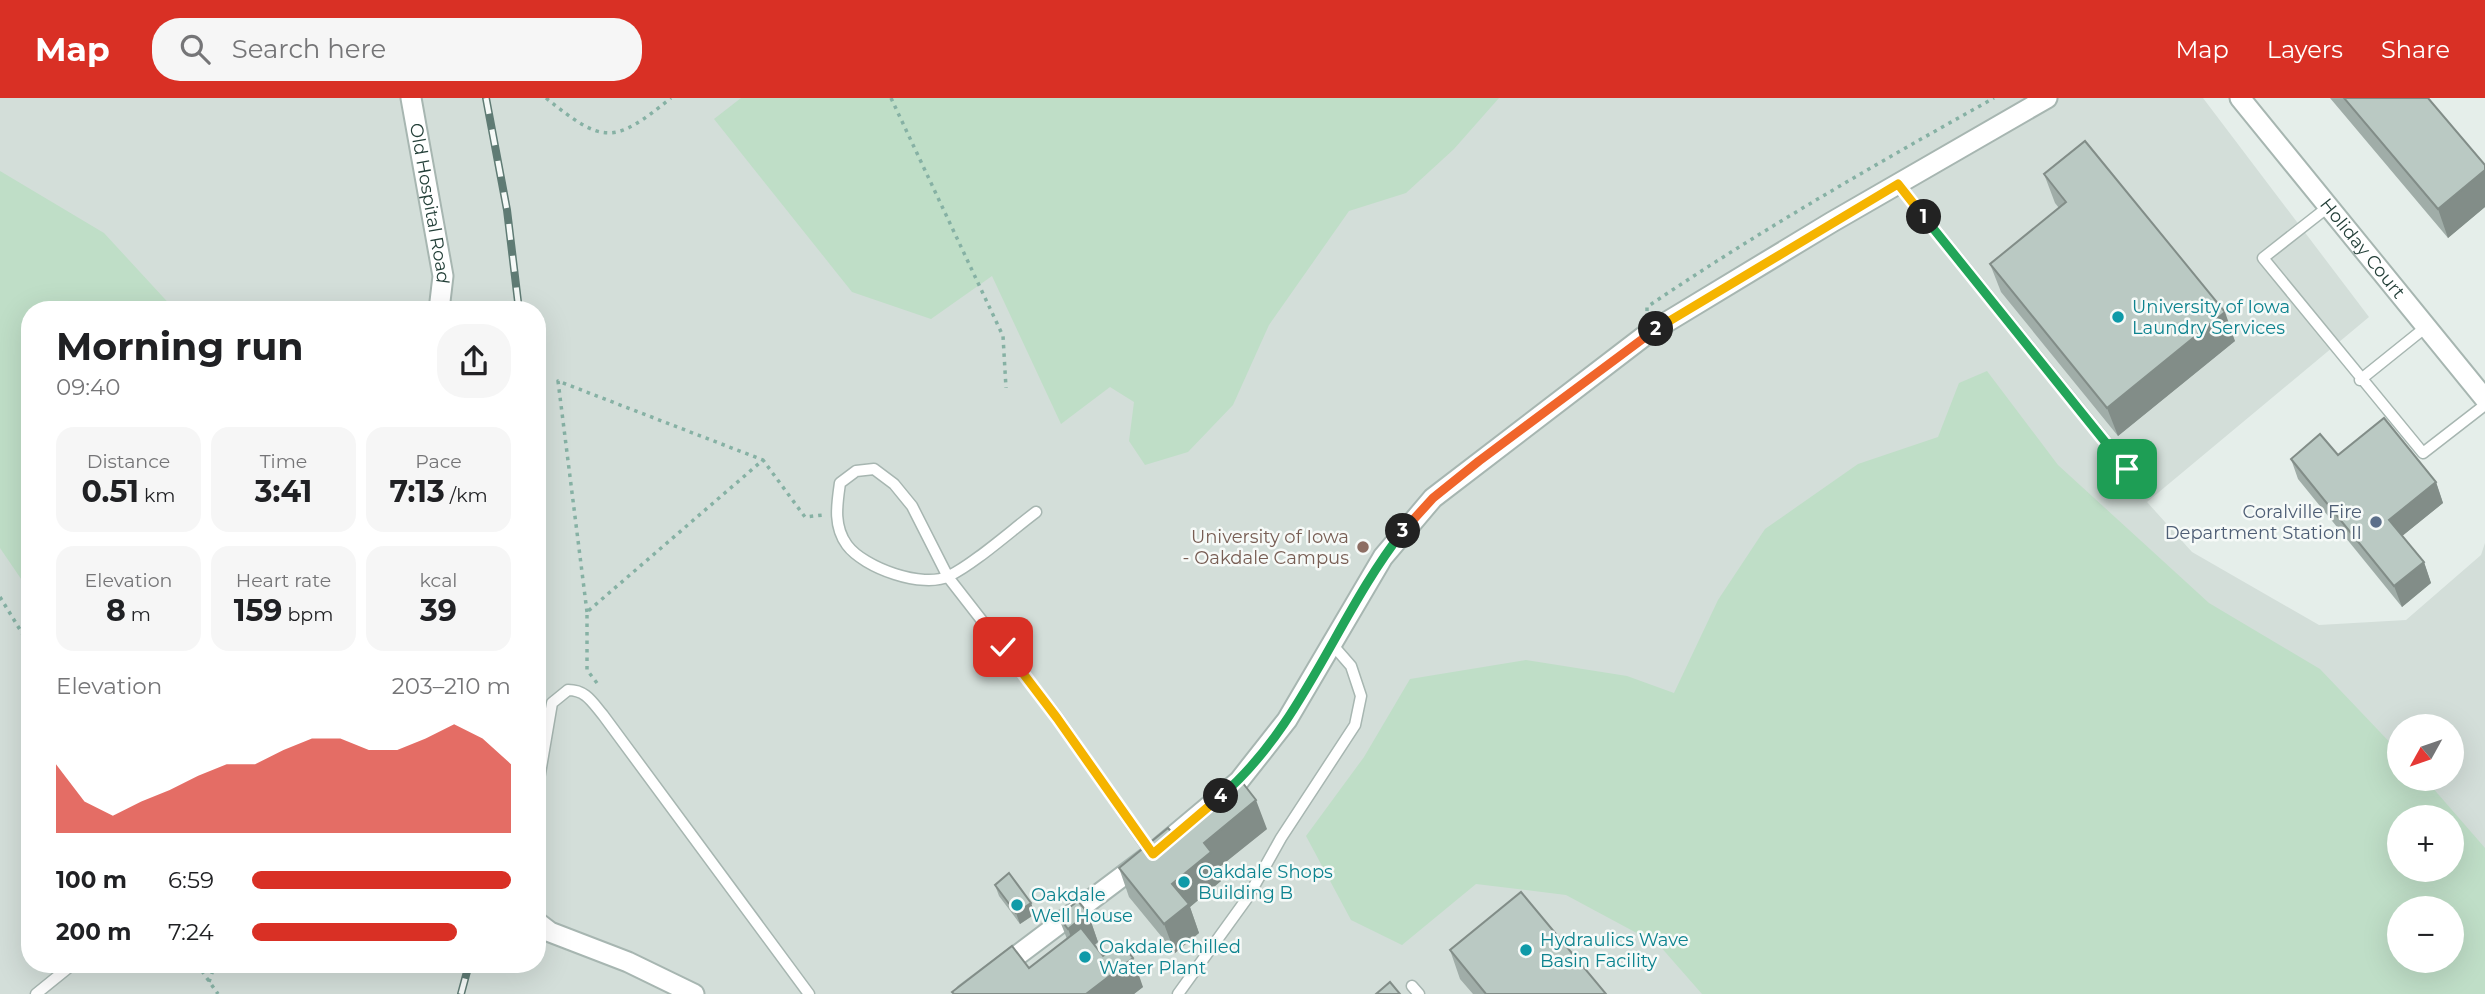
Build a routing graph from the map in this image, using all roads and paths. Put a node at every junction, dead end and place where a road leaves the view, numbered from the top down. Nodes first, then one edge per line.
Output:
1 (411, 98) edge
2 (546, 98) edge
3 (671, 98) edge
4 (891, 98) edge
5 (1994, 98) edge
6 (2047, 98) edge
7 (2240, 98) edge
8 (1898, 184) junction
9 (2328, 207) junction
10 (440, 301) edge
11 (2426, 327) junction
12 (1647, 334) junction
13 (2360, 380) junction
14 (1006, 388) dead end
15 (2485, 399) edge
16 (2485, 405) edge
17 (763, 460) junction
18 (2127, 469) dead end
19 (1036, 512) dead end
20 (835, 514) junction
21 (948, 577) junction
22 (0, 597) edge
23 (587, 612) junction
24 (21, 631) edge
25 (1331, 643) junction
26 (600, 689) dead end
27 (546, 738) edge
28 (1153, 854) junction
29 (546, 929) edge
30 (62, 973) edge
31 (203, 973) edge
32 (212, 973) edge
33 (209, 982) junction
34 (36, 994) edge
35 (218, 994) edge
36 (694, 994) edge
37 (809, 994) edge
38 (966, 994) edge
39 (1178, 994) edge

1 - 10 street, Old Hospital Road
2 - 3 path
4 - 14 path
5 - 12 path
6 - 8 street
7 - 9 street, Holiday Court
8 - 12 street
8 - 18 lane
9 - 11 street, Holiday Court
9 - 13 lane
11 - 13 lane
11 - 15 street, Holiday Court
12 - 25 street
13 - 16 lane
17 - 20 path
17 - 23 path
17 - 23 path
19 - 21 lane
20 - 21 lane
20 - 21 lane
21 - 28 lane
22 - 24 path
23 - 26 path
25 - 28 street
25 - 39 lane
27 - 37 lane
28 - 38 street
29 - 36 street
30 - 34 lane
31 - 33 path
32 - 33 path
33 - 35 path

